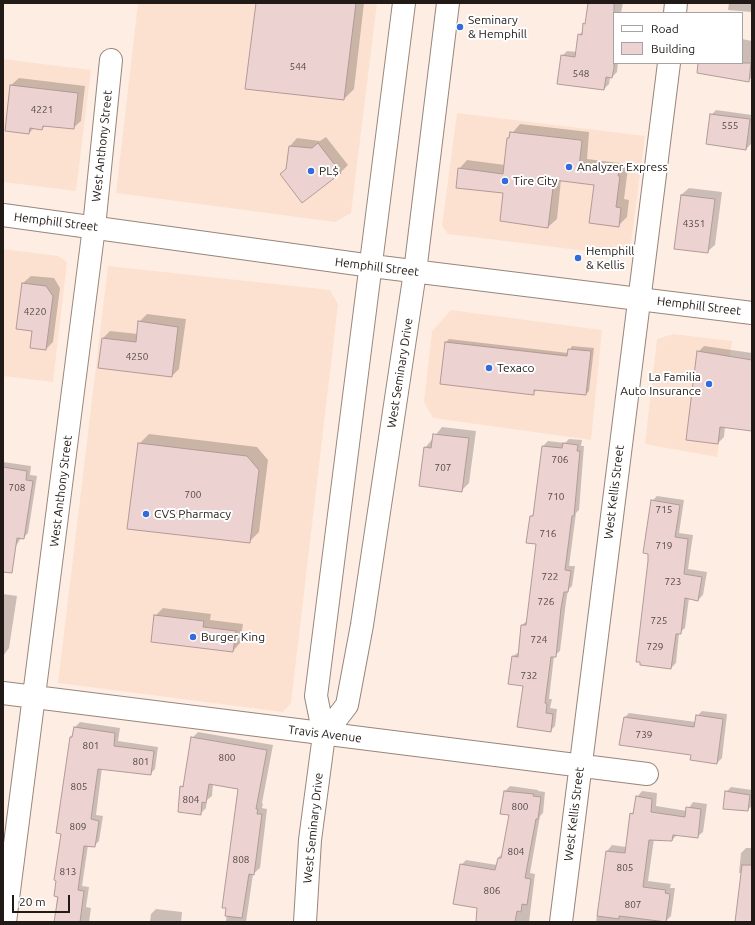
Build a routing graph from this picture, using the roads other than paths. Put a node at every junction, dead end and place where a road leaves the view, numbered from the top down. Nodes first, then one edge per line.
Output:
1 (404, 3) edge
2 (448, 3) edge
3 (111, 60) dead end
4 (669, 64) edge
5 (3, 215) edge
6 (94, 227) junction
7 (372, 266) junction
8 (415, 272) junction
9 (639, 298) junction
10 (752, 313) edge
11 (3, 693) edge
12 (34, 697) junction
13 (324, 735) junction
14 (580, 765) junction
15 (647, 774) dead end
16 (5, 922) edge
17 (306, 922) edge
18 (561, 922) edge

1 - 7 main road, West Seminary Drive
2 - 8 main road, West Seminary Drive
3 - 6 main road, West Anthony Street
4 - 9 main road, West Kellis Street
5 - 6 main road, Hemphill Street
6 - 7 main road, Hemphill Street
6 - 12 main road, West Anthony Street
7 - 8 main road, Hemphill Street
7 - 13 main road, West Seminary Drive
8 - 9 main road, Hemphill Street
8 - 13 main road, West Seminary Drive
9 - 10 main road, Hemphill Street
9 - 14 main road, West Kellis Street
11 - 12 main road, Travis Avenue
12 - 13 main road, Travis Avenue
12 - 16 main road, West Anthony Street
13 - 14 main road, Travis Avenue
13 - 17 main road, West Seminary Drive
14 - 15 main road, Travis Avenue
14 - 18 main road, West Kellis Street

